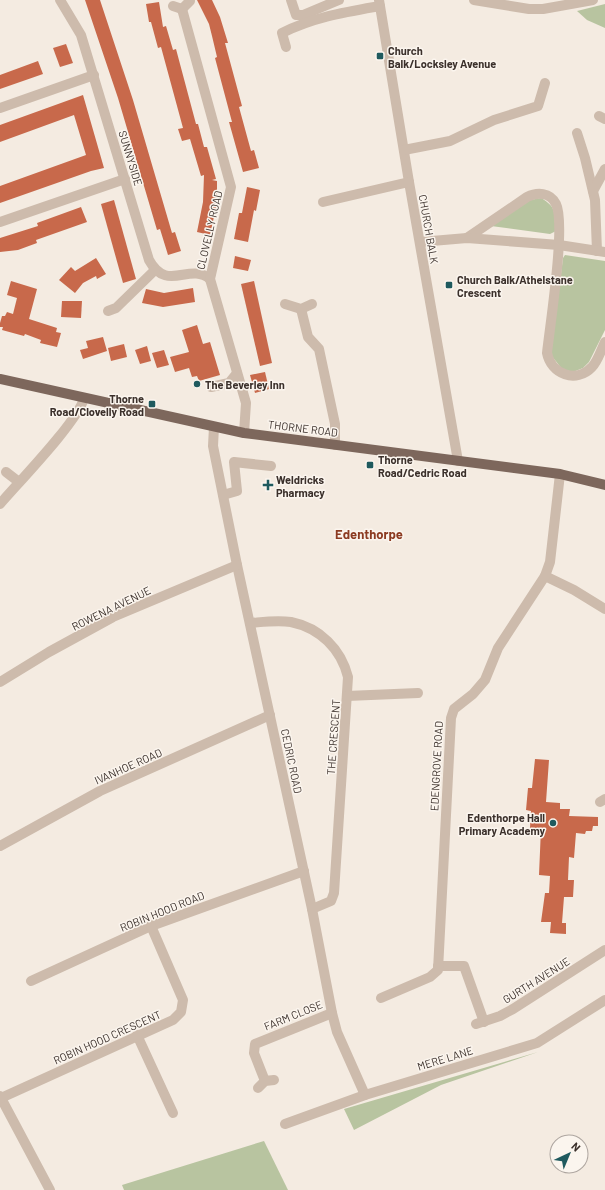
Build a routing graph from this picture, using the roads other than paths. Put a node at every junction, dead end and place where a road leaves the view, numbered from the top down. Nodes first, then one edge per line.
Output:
1 (60, 0) edge
2 (291, 0) edge
3 (339, 0) edge
4 (474, 0) edge
5 (593, 0) edge
6 (190, 1) edge
7 (495, 2) edge
8 (380, 3) edge
9 (286, 47) dead end
10 (94, 75) junction
11 (545, 83) dead end
12 (0, 108) edge
13 (577, 133) dead end
14 (404, 150) junction
15 (605, 169) edge
16 (125, 179) junction
17 (409, 182) junction
18 (593, 191) junction
19 (322, 202) dead end
20 (0, 222) edge
21 (467, 238) junction
22 (420, 242) junction
23 (559, 244) junction
24 (601, 251) edge
25 (155, 270) junction
26 (210, 279) junction
27 (285, 304) dead end
28 (312, 304) dead end
29 (301, 309) junction
30 (108, 311) dead end
31 (605, 342) edge
32 (237, 373) junction
33 (0, 379) edge
34 (211, 387) dead end
35 (84, 398) junction
36 (214, 427) junction
37 (244, 433) junction
38 (335, 444) junction
39 (458, 461) junction
40 (271, 466) dead end
41 (6, 472) dead end
42 (560, 474) junction
43 (19, 482) junction
44 (605, 485) edge
45 (223, 495) junction
46 (0, 504) edge
47 (237, 565) junction
48 (545, 576) junction
49 (605, 609) edge
50 (250, 624) junction
51 (0, 682) edge
52 (418, 693) dead end
53 (348, 696) junction
54 (270, 715) junction
55 (0, 846) edge
56 (304, 871) junction
57 (312, 909) junction
58 (151, 926) junction
59 (605, 950) edge
60 (438, 968) junction
61 (31, 981) dead end
62 (381, 998) dead end
63 (605, 1000) edge
64 (332, 1013) junction
65 (137, 1035) junction
66 (266, 1083) dead end
67 (365, 1095) junction
68 (0, 1097) edge
69 (173, 1113) dead end
70 (285, 1124) dead end
71 (50, 1190) edge

1 - 10 street, SUNNYSIDE
2 - 3 street
4 - 7 street
5 - 7 street
6 - 26 street, CLOVELLY ROAD
8 - 9 street
8 - 14 street, CHURCH BALK
10 - 12 street
10 - 16 street, SUNNYSIDE
11 - 14 street
13 - 18 street
14 - 17 street, CHURCH BALK
15 - 18 street
16 - 20 street
16 - 25 street, SUNNYSIDE
17 - 19 street
17 - 22 street, CHURCH BALK
18 - 24 street
21 - 22 street
21 - 23 street
21 - 23 street
22 - 39 street, CHURCH BALK
23 - 24 street
23 - 31 street
25 - 26 street
25 - 30 street
26 - 32 street, CLOVELLY ROAD
27 - 29 street
28 - 29 street
29 - 38 street
32 - 34 street
32 - 37 street, CLOVELLY ROAD
33 - 35 main road, THORNE ROAD
35 - 36 main road, THORNE ROAD
35 - 43 street
36 - 37 main road, THORNE ROAD
36 - 45 street, CEDRIC ROAD
37 - 38 main road, THORNE ROAD
38 - 39 main road, THORNE ROAD
39 - 42 main road, THORNE ROAD
40 - 45 street
41 - 43 street
42 - 44 main road, THORNE ROAD
42 - 48 street, EDENGROVE ROAD
43 - 46 street
45 - 47 street, CEDRIC ROAD
47 - 50 street, CEDRIC ROAD
47 - 51 street, ROWENA AVENUE
48 - 49 street
48 - 60 street, EDENGROVE ROAD
50 - 53 street, THE CRESCENT
50 - 54 street, CEDRIC ROAD
52 - 53 street
53 - 57 street, THE CRESCENT
54 - 55 street, IVANHOE ROAD
54 - 56 street, CEDRIC ROAD
56 - 57 street, CEDRIC ROAD
56 - 58 street, ROBIN HOOD ROAD
57 - 64 street, CEDRIC ROAD
58 - 61 street, ROBIN HOOD ROAD
58 - 65 street, ROBIN HOOD CRESCENT
59 - 60 street, GURTH AVENUE
60 - 62 street
63 - 67 street, MERE LANE
64 - 66 street, FARM CLOSE
64 - 67 street, CEDRIC ROAD
65 - 68 street, ROBIN HOOD CRESCENT
65 - 69 street
67 - 70 street, MERE LANE
68 - 71 street

